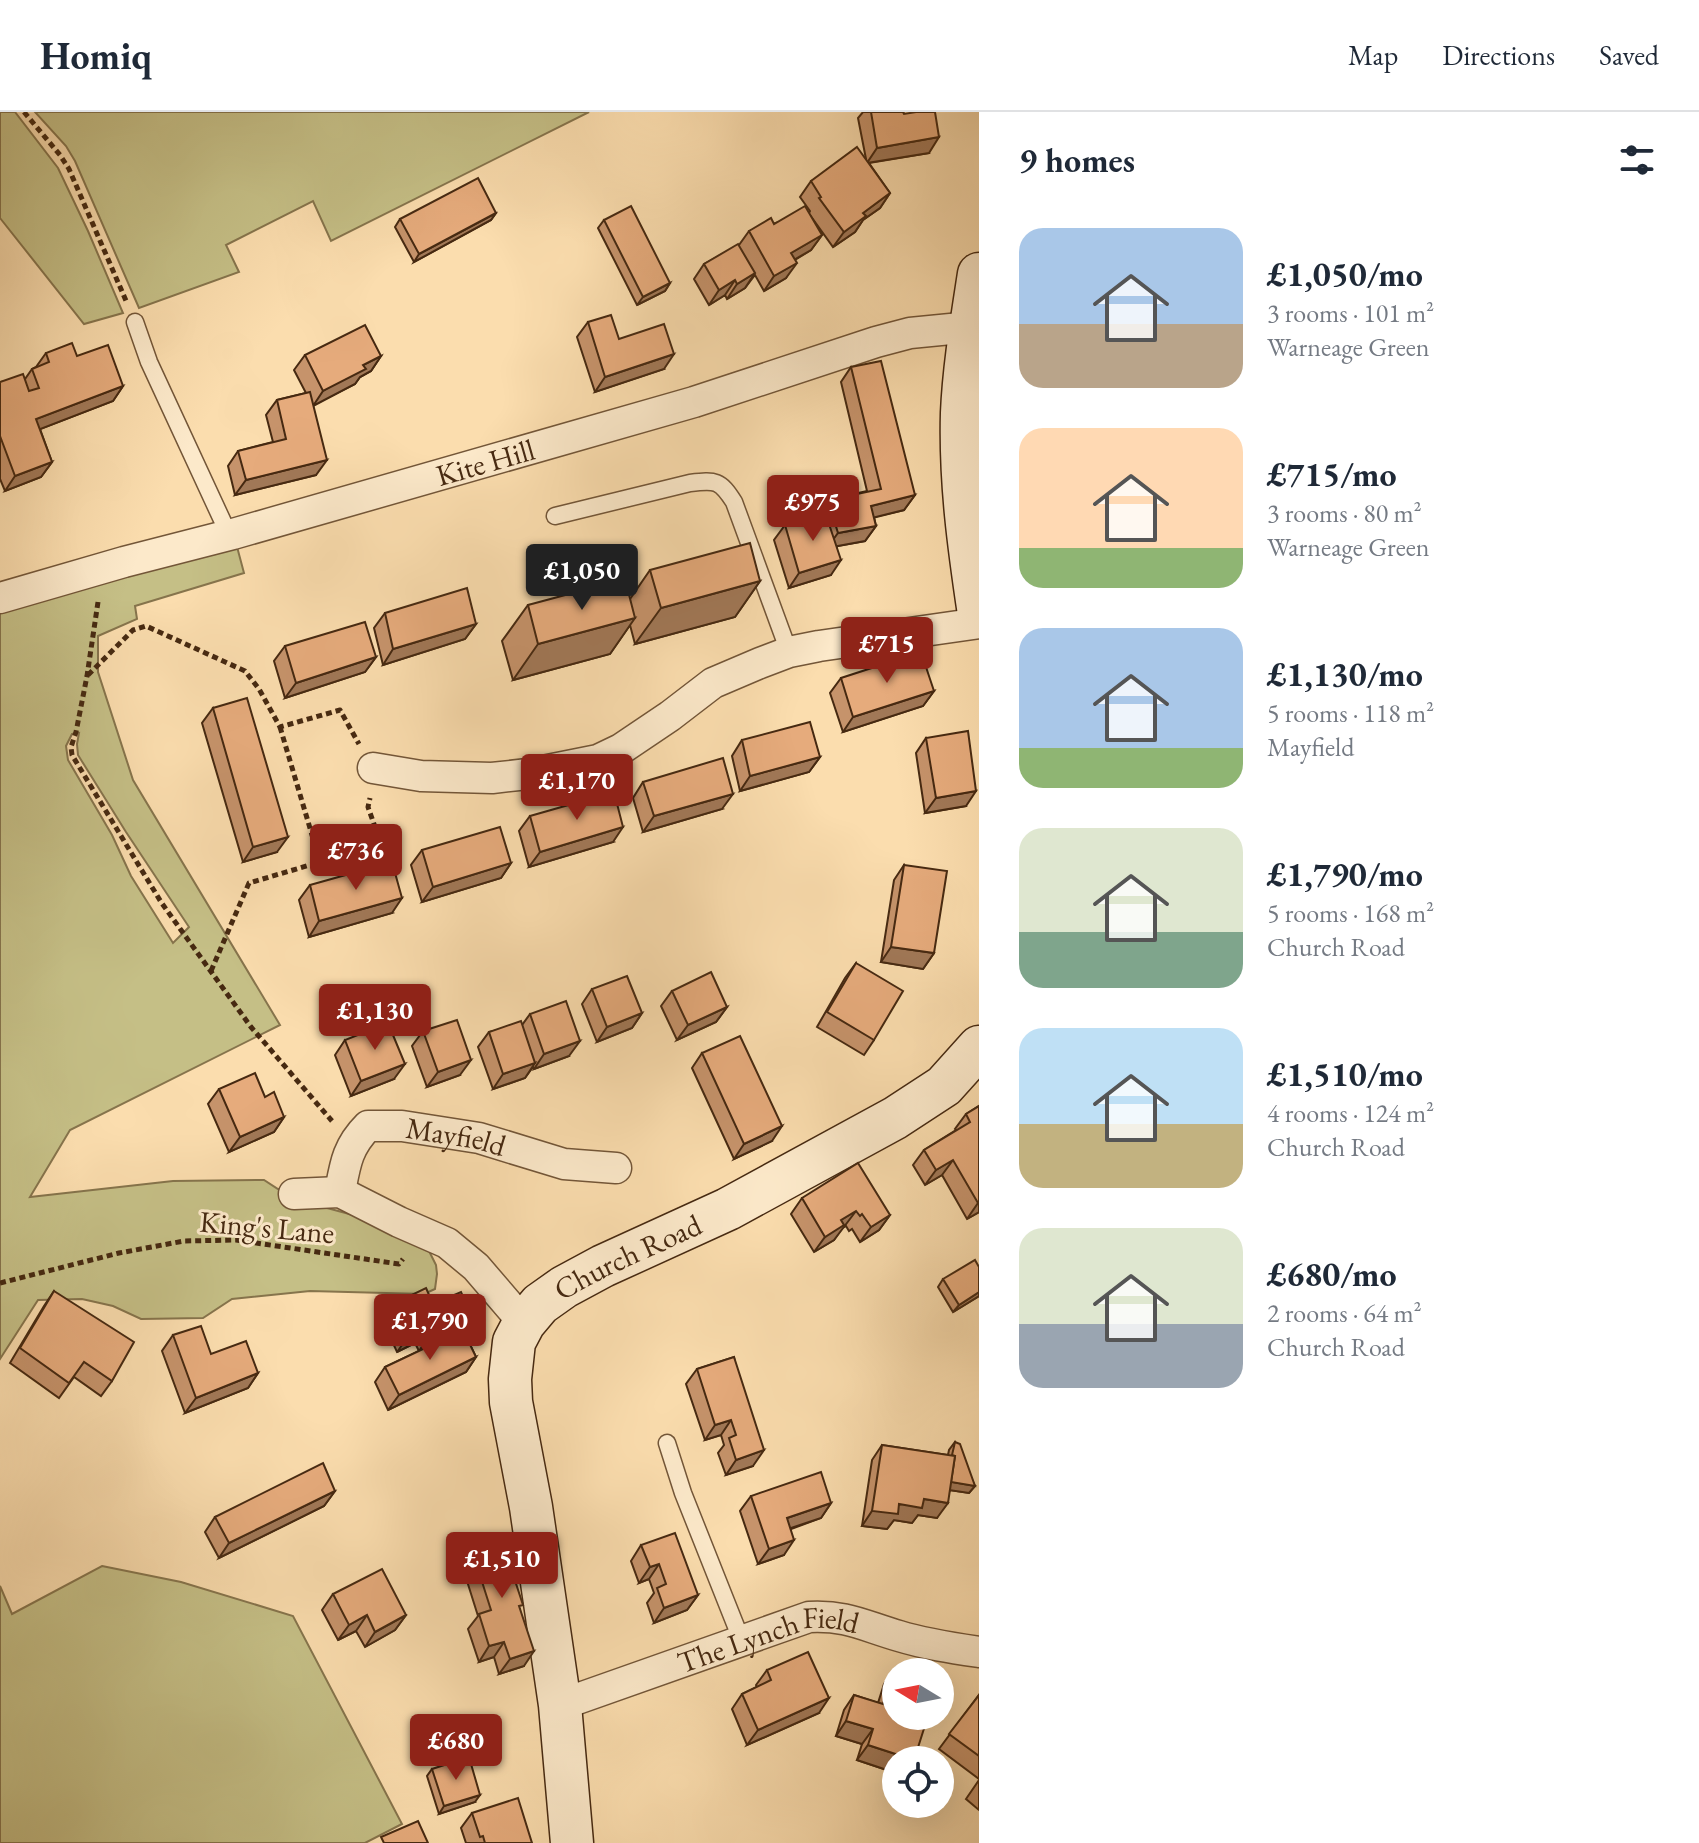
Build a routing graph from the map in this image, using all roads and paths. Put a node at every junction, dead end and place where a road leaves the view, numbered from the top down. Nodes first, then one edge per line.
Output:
1 (24, 112) edge
2 (979, 274) edge
3 (135, 322) joint
4 (971, 327) junction
5 (555, 516) dead end
6 (229, 535) junction
7 (99, 595) dead end
8 (0, 598) edge
9 (979, 614) edge
10 (979, 623) edge
11 (789, 652) junction
12 (87, 676) junction
13 (280, 727) junction
14 (373, 768) junction
15 (320, 862) junction
16 (210, 971) junction
17 (979, 1047) edge
18 (355, 1139) junction
19 (616, 1168) dead end
20 (340, 1192) junction
21 (294, 1194) dead end
22 (424, 1233) junction
23 (0, 1283) edge
24 (524, 1323) junction
25 (667, 1443) dead end
26 (741, 1639) junction
27 (979, 1652) edge
28 (560, 1705) junction
29 (572, 1843) edge

1 - 3 path
2 - 4 street
3 - 6 lane
4 - 6 street, Kite Hill
4 - 9 street
5 - 11 lane
6 - 8 street, Kite Hill
7 - 12 path
10 - 11 street
11 - 14 street
12 - 13 path
12 - 16 path
13 - 14 path
13 - 15 path
14 - 15 path
15 - 16 path
16 - 18 path
17 - 24 street, Church Road
18 - 19 street, Mayfield
18 - 20 street
20 - 21 street
20 - 22 street
22 - 23 path, King's Lane
22 - 24 street
24 - 28 street, Church Road
25 - 26 lane
26 - 27 street, The Lynch Field
26 - 28 street, The Lynch Field
28 - 29 street, Church Road

